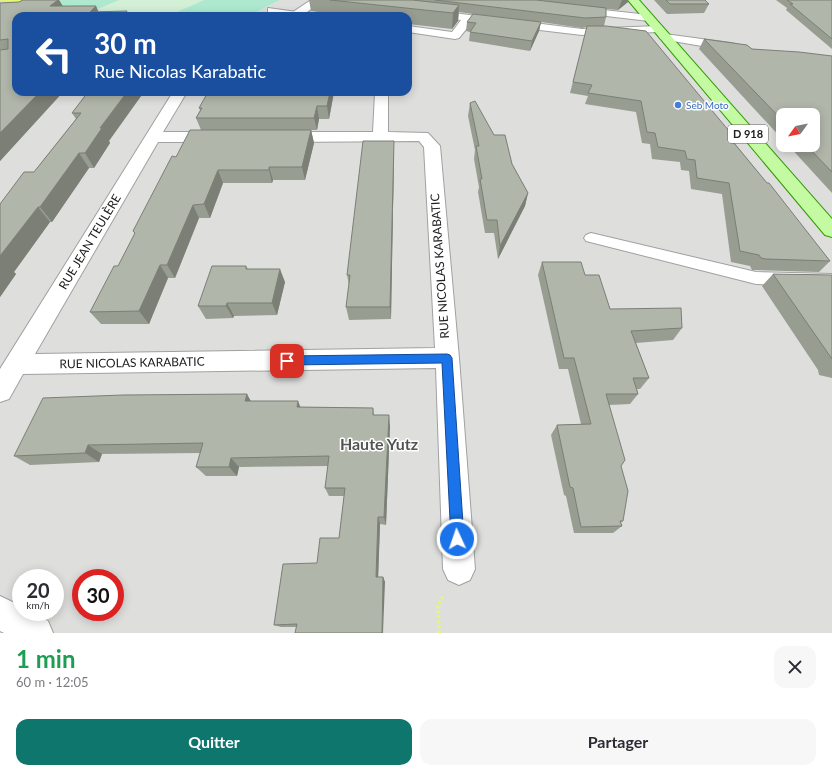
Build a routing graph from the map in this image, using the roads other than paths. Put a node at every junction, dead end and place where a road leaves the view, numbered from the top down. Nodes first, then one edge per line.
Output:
1 (323, 0) edge
2 (633, 0) edge
3 (563, 8) edge
4 (271, 10) dead end
5 (284, 12) edge
6 (301, 12) edge
7 (422, 12) edge
8 (469, 18) junction
9 (648, 18) junction
10 (412, 30) edge
11 (662, 33) junction
12 (739, 48) edge
13 (178, 96) edge
14 (382, 96) edge
15 (380, 136) junction
16 (153, 137) junction
17 (231, 137) edge
18 (270, 137) edge
19 (832, 231) edge
20 (590, 238) dead end
21 (832, 280) edge
22 (447, 358) junction
23 (16, 364) junction
24 (0, 391) edge
25 (459, 569) road end
26 (0, 612) edge
27 (36, 633) edge

1 - 6 street
2 - 9 main road, D 918
3 - 9 street
4 - 5 lane
7 - 8 street
8 - 10 street
8 - 11 street
9 - 11 main road, D 918
11 - 12 street
11 - 19 main road, D 918
13 - 16 street, RUE JEAN TEULÈRE
14 - 15 street
15 - 18 street, RUE NICOLAS KARABATIC
15 - 22 street, RUE NICOLAS KARABATIC
16 - 17 street
16 - 23 street, RUE JEAN TEULÈRE
20 - 21 lane
22 - 23 street, RUE NICOLAS KARABATIC
22 - 25 street
23 - 24 street, RUE JEAN TEULÈRE
26 - 27 street

